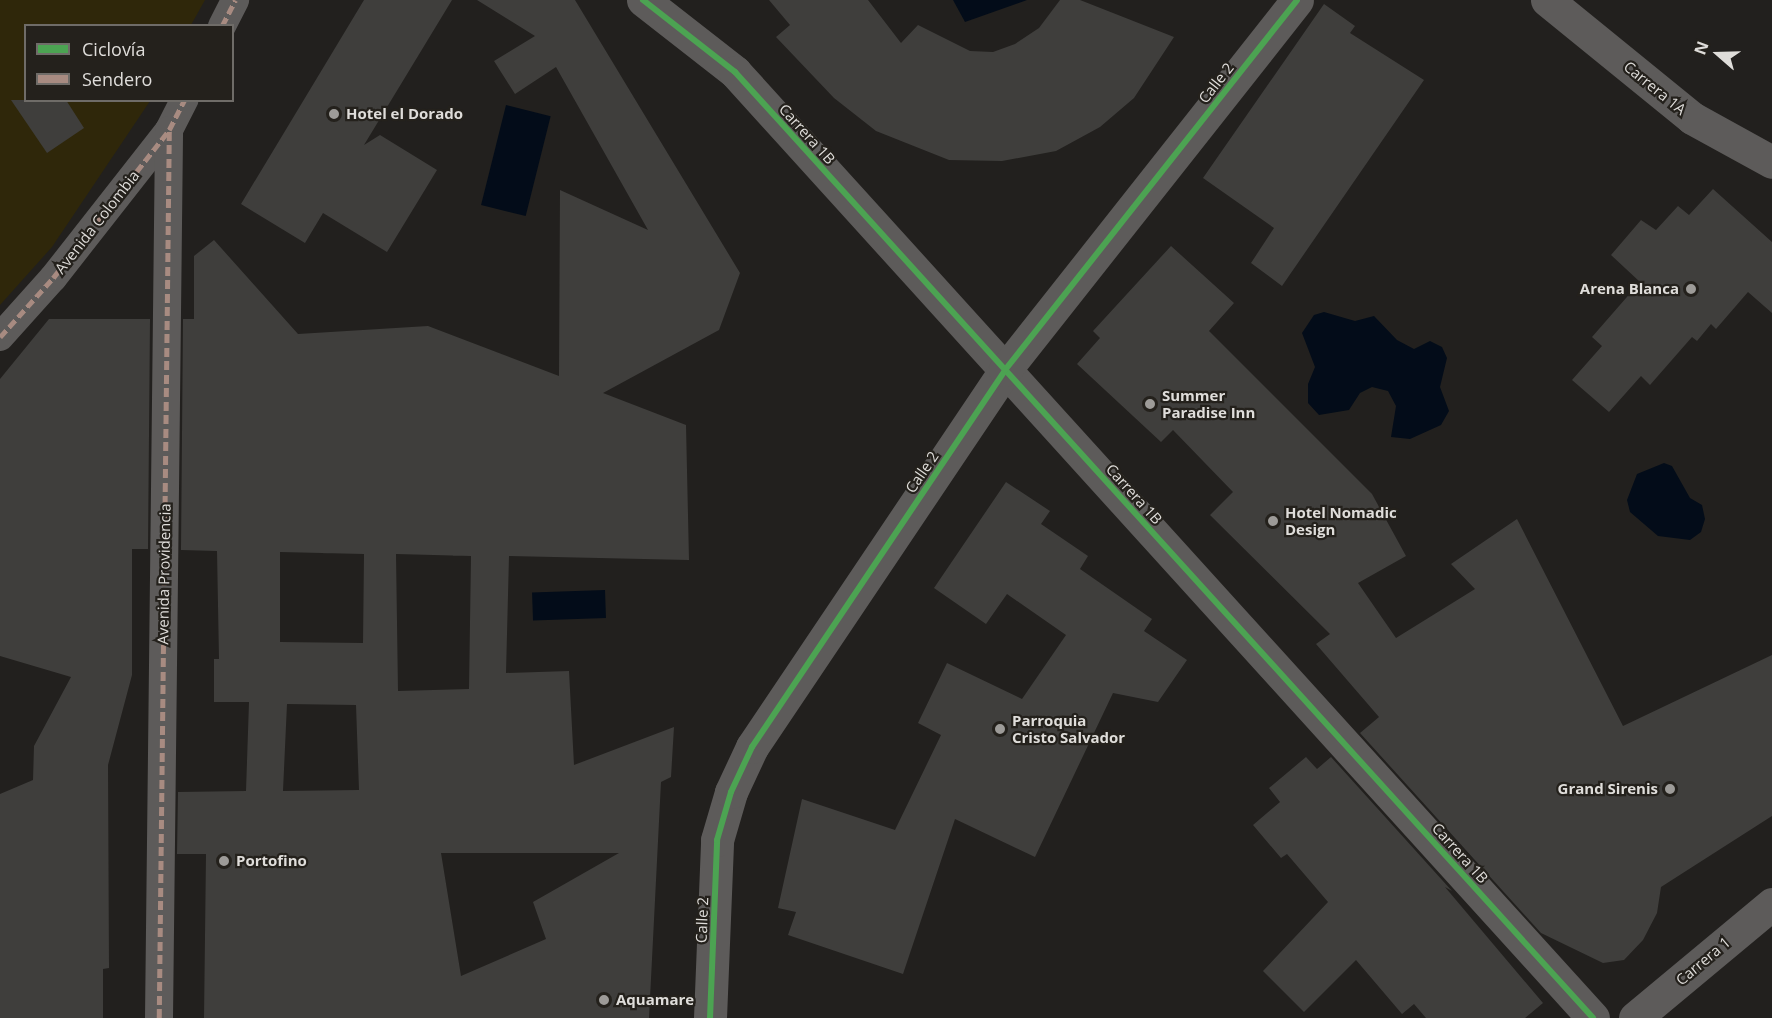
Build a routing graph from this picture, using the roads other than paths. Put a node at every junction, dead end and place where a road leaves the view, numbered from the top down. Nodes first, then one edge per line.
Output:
1 (235, 0) edge
2 (643, 0) edge
3 (1297, 0) edge
4 (1547, 0) edge
5 (223, 24) edge
6 (183, 102) edge
7 (169, 130) junction
8 (1772, 162) edge
9 (0, 337) edge
10 (1005, 370) junction
11 (1772, 904) edge
12 (159, 1018) edge
13 (710, 1018) edge
14 (1593, 1018) edge
15 (1635, 1018) edge

1 - 5 street
2 - 10 street, Carrera 1B
3 - 10 street, Calle 2
4 - 8 street, Carrera 1A
6 - 7 street, Avenida Colombia
7 - 9 street, Avenida Colombia
7 - 12 street, Avenida Providencia
10 - 13 street, Calle 2
10 - 14 street, Carrera 1B
11 - 15 street, Carrera 1

